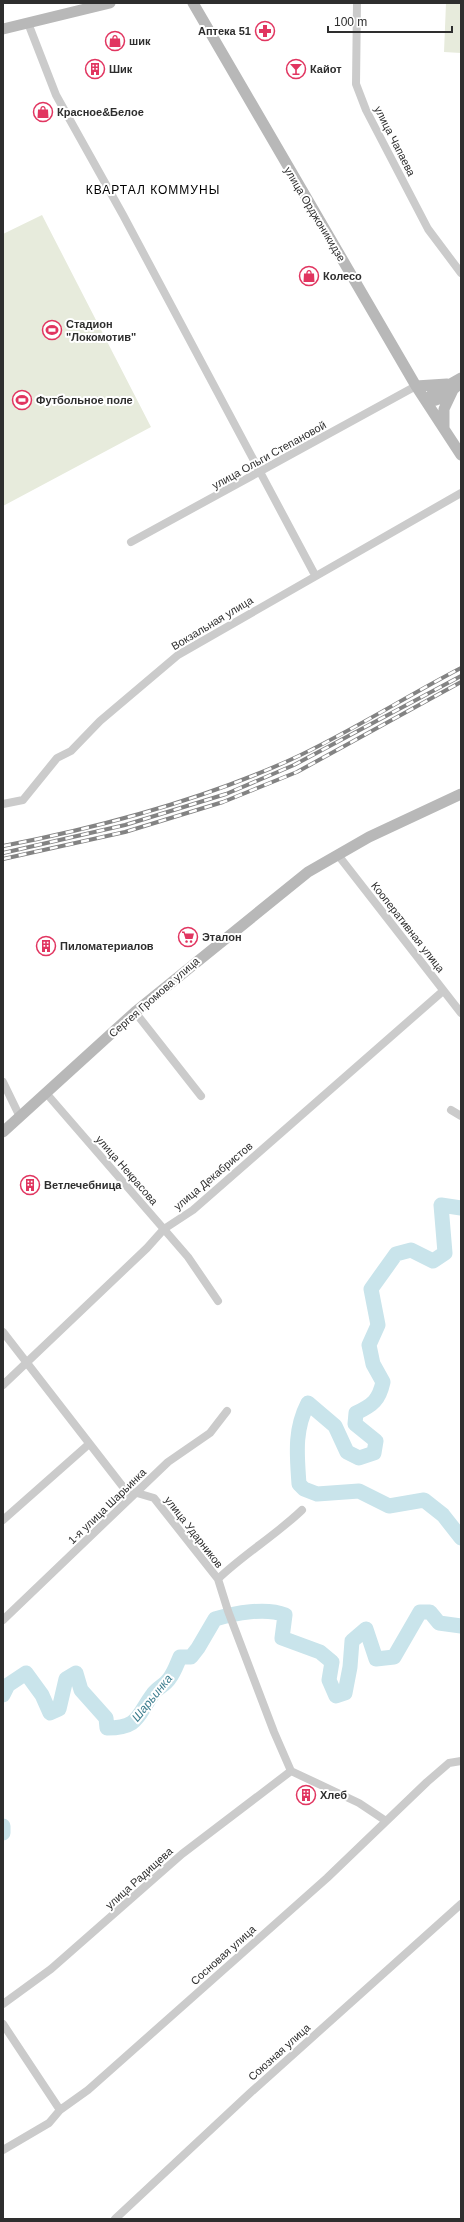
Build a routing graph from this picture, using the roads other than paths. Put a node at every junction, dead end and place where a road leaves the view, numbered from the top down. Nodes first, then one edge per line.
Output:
1 (110, 3) edge
2 (193, 3) edge
3 (357, 3) edge
4 (28, 23) junction
5 (3, 29) edge
6 (461, 273) edge
7 (461, 378) edge
8 (455, 385) edge
9 (416, 386) junction
10 (427, 402) junction
11 (444, 428) junction
12 (461, 454) edge
13 (260, 473) junction
14 (461, 493) edge
15 (131, 542) dead end
16 (315, 575) junction
17 (461, 794) edge
18 (3, 804) edge
19 (338, 855) junction
20 (443, 991) junction
21 (135, 1012) junction
22 (461, 1013) edge
23 (3, 1082) edge
24 (46, 1093) junction
25 (202, 1096) dead end
26 (451, 1110) dead end
27 (461, 1116) edge
28 (20, 1117) junction
29 (3, 1132) edge
30 (164, 1229) junction
31 (218, 1301) dead end
32 (3, 1332) edge
33 (25, 1362) junction
34 (3, 1385) edge
35 (227, 1411) dead end
36 (89, 1444) junction
37 (137, 1493) junction
38 (302, 1510) dead end
39 (3, 1520) edge
40 (218, 1579) junction
41 (3, 1620) edge
42 (461, 1761) edge
43 (291, 1771) junction
44 (386, 1820) junction
45 (461, 1904) edge
46 (3, 2004) edge
47 (3, 2024) edge
48 (60, 2110) junction
49 (3, 2150) edge
50 (115, 2219) edge

1 - 4 street
2 - 9 street, улица Орджоникидзе
3 - 6 street, улица Чапаева
4 - 5 street
4 - 13 street
7 - 8 street
8 - 9 street
8 - 10 street
8 - 11 street
9 - 10 street, улица Орджоникидзе
9 - 13 street, улица Ольги Степановой
10 - 11 street, улица Орджоникидзе
11 - 12 street, улица Орджоникидзе
13 - 15 street, улица Ольги Степановой
13 - 16 street
14 - 16 street, Вокзальная улица
16 - 18 street, Вокзальная улица
17 - 19 street, Сергея Громова улица
19 - 20 street, Кооперативная улица
19 - 21 street, Сергея Громова улица
20 - 22 street, Кооперативная улица
20 - 30 street, улица Декабристов
21 - 24 street, Сергея Громова улица
21 - 25 street
23 - 28 street
24 - 28 street, Сергея Громова улица
24 - 30 street, улица Некрасова
26 - 27 street
28 - 29 street, Сергея Громова улица
30 - 31 street, улица Некрасова
30 - 33 street, улица Декабристов
32 - 33 street, улица Ударников
33 - 34 street, улица Декабристов
33 - 36 street, улица Ударников
35 - 37 street, 1-я улица Шарьинка
36 - 37 street, улица Ударников
36 - 39 street
37 - 40 street, улица Ударников
37 - 41 street, 1-я улица Шарьинка
38 - 40 street
40 - 43 street, улица Ударников
42 - 44 street, Сосновая улица
43 - 44 street
43 - 46 street, улица Радищева
44 - 48 street, Сосновая улица
45 - 50 street, Союзная улица
47 - 48 street
48 - 49 street, Сосновая улица

